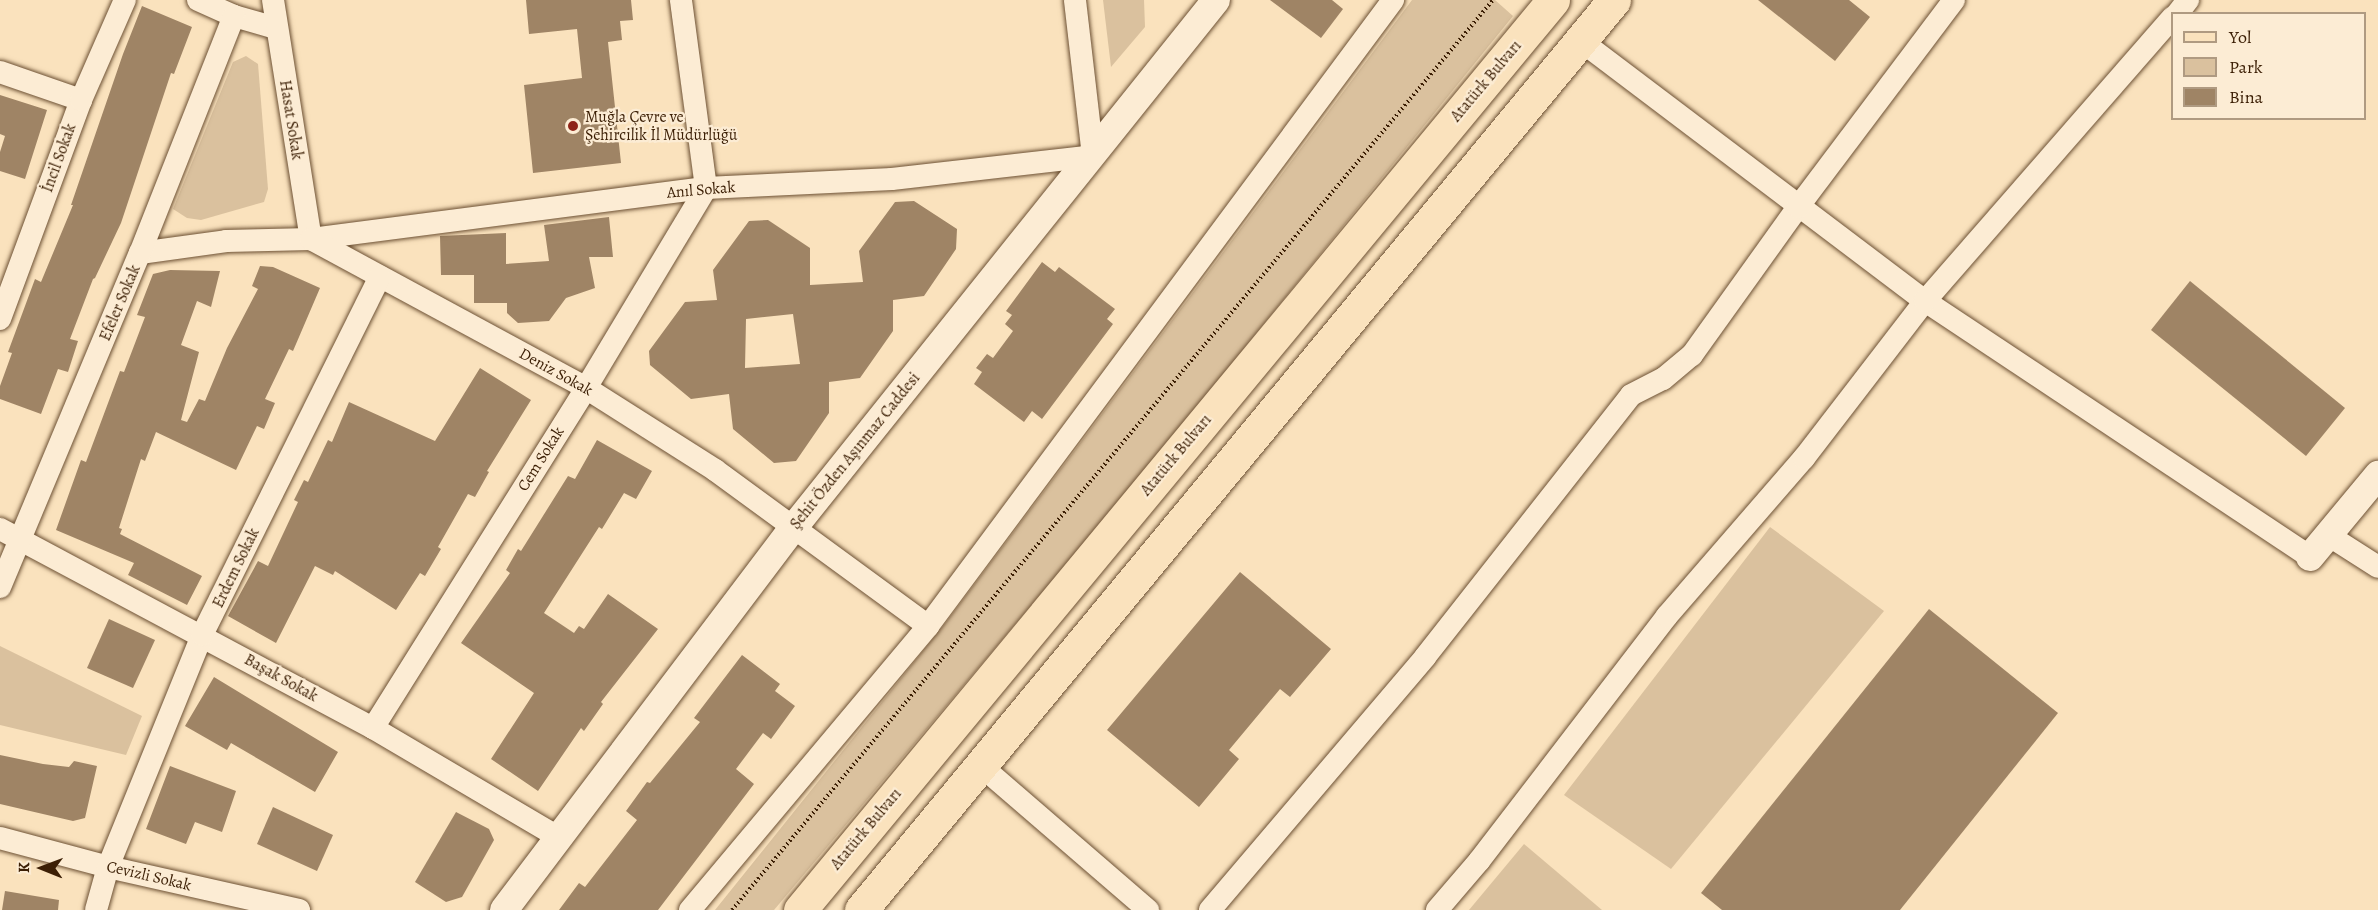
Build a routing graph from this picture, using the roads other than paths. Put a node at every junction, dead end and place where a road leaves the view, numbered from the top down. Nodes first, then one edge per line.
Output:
1 (125, 0) edge
2 (198, 0) edge
3 (273, 0) edge
4 (681, 0) edge
5 (1075, 0) edge
6 (1216, 0) edge
7 (1394, 0) edge
8 (1614, 0) edge
9 (1954, 0) edge
10 (2188, 0) edge
11 (1541, 4) edge
12 (2178, 12) edge
13 (234, 16) junction
14 (2171, 19) edge
15 (276, 28) junction
16 (1581, 41) junction
17 (0, 72) edge
18 (81, 100) junction
19 (1093, 156) junction
20 (706, 188) junction
21 (1798, 207) junction
22 (311, 239) junction
23 (141, 253) junction
24 (380, 277) junction
25 (1925, 301) junction
26 (2, 305) edge
27 (586, 388) junction
28 (2378, 475) edge
29 (794, 527) junction
30 (0, 529) edge
31 (2328, 535) junction
32 (21, 538) junction
33 (2310, 557) joint
34 (2378, 567) edge
35 (0, 587) edge
36 (928, 626) junction
37 (202, 635) junction
38 (373, 728) junction
39 (980, 765) junction
40 (558, 837) junction
41 (0, 838) edge
42 (108, 867) junction
43 (96, 910) edge
44 (298, 910) edge
45 (504, 910) edge
46 (690, 910) edge
47 (800, 910) edge
48 (861, 910) edge
49 (1148, 910) edge
50 (1210, 910) edge
51 (1437, 910) edge

1 - 18 street, İncil Sokak
2 - 13 street
3 - 15 street, Hasat Sokak
4 - 20 street
5 - 19 street
6 - 19 street, Şehit Özden Aşınmaz Caddesi
7 - 36 street
8 - 16 main road
9 - 21 street
10 - 12 street
11 - 16 main road
11 - 47 main road, Atatürk Bulvarı
13 - 15 street
13 - 23 street, Efeler Sokak
14 - 25 street
15 - 22 street, Hasat Sokak
16 - 21 street
16 - 39 main road
17 - 18 street
18 - 26 street, İncil Sokak
19 - 20 street, Anıl Sokak
19 - 29 street, Şehit Özden Aşınmaz Caddesi
20 - 22 street, Anıl Sokak
20 - 27 street, Cem Sokak
21 - 25 street
21 - 50 street
22 - 23 street
22 - 24 street, Deniz Sokak
23 - 32 street, Efeler Sokak
24 - 27 street, Deniz Sokak
24 - 37 street, Erdem Sokak
25 - 33 street
25 - 51 street
27 - 29 street, Deniz Sokak
27 - 38 street, Cem Sokak
28 - 31 street
29 - 36 street, Deniz Sokak
29 - 40 street, Şehit Özden Aşınmaz Caddesi
30 - 32 street, Başak Sokak
31 - 33 street
31 - 34 street
32 - 35 street, Efeler Sokak
32 - 37 street, Başak Sokak
36 - 46 street
37 - 38 street, Başak Sokak
37 - 42 street, Erdem Sokak
38 - 40 street, Başak Sokak
39 - 48 main road
39 - 49 street
40 - 45 street, Şehit Özden Aşınmaz Caddesi
41 - 42 street, Cevizli Sokak
42 - 43 street, Erdem Sokak
42 - 44 street, Cevizli Sokak

